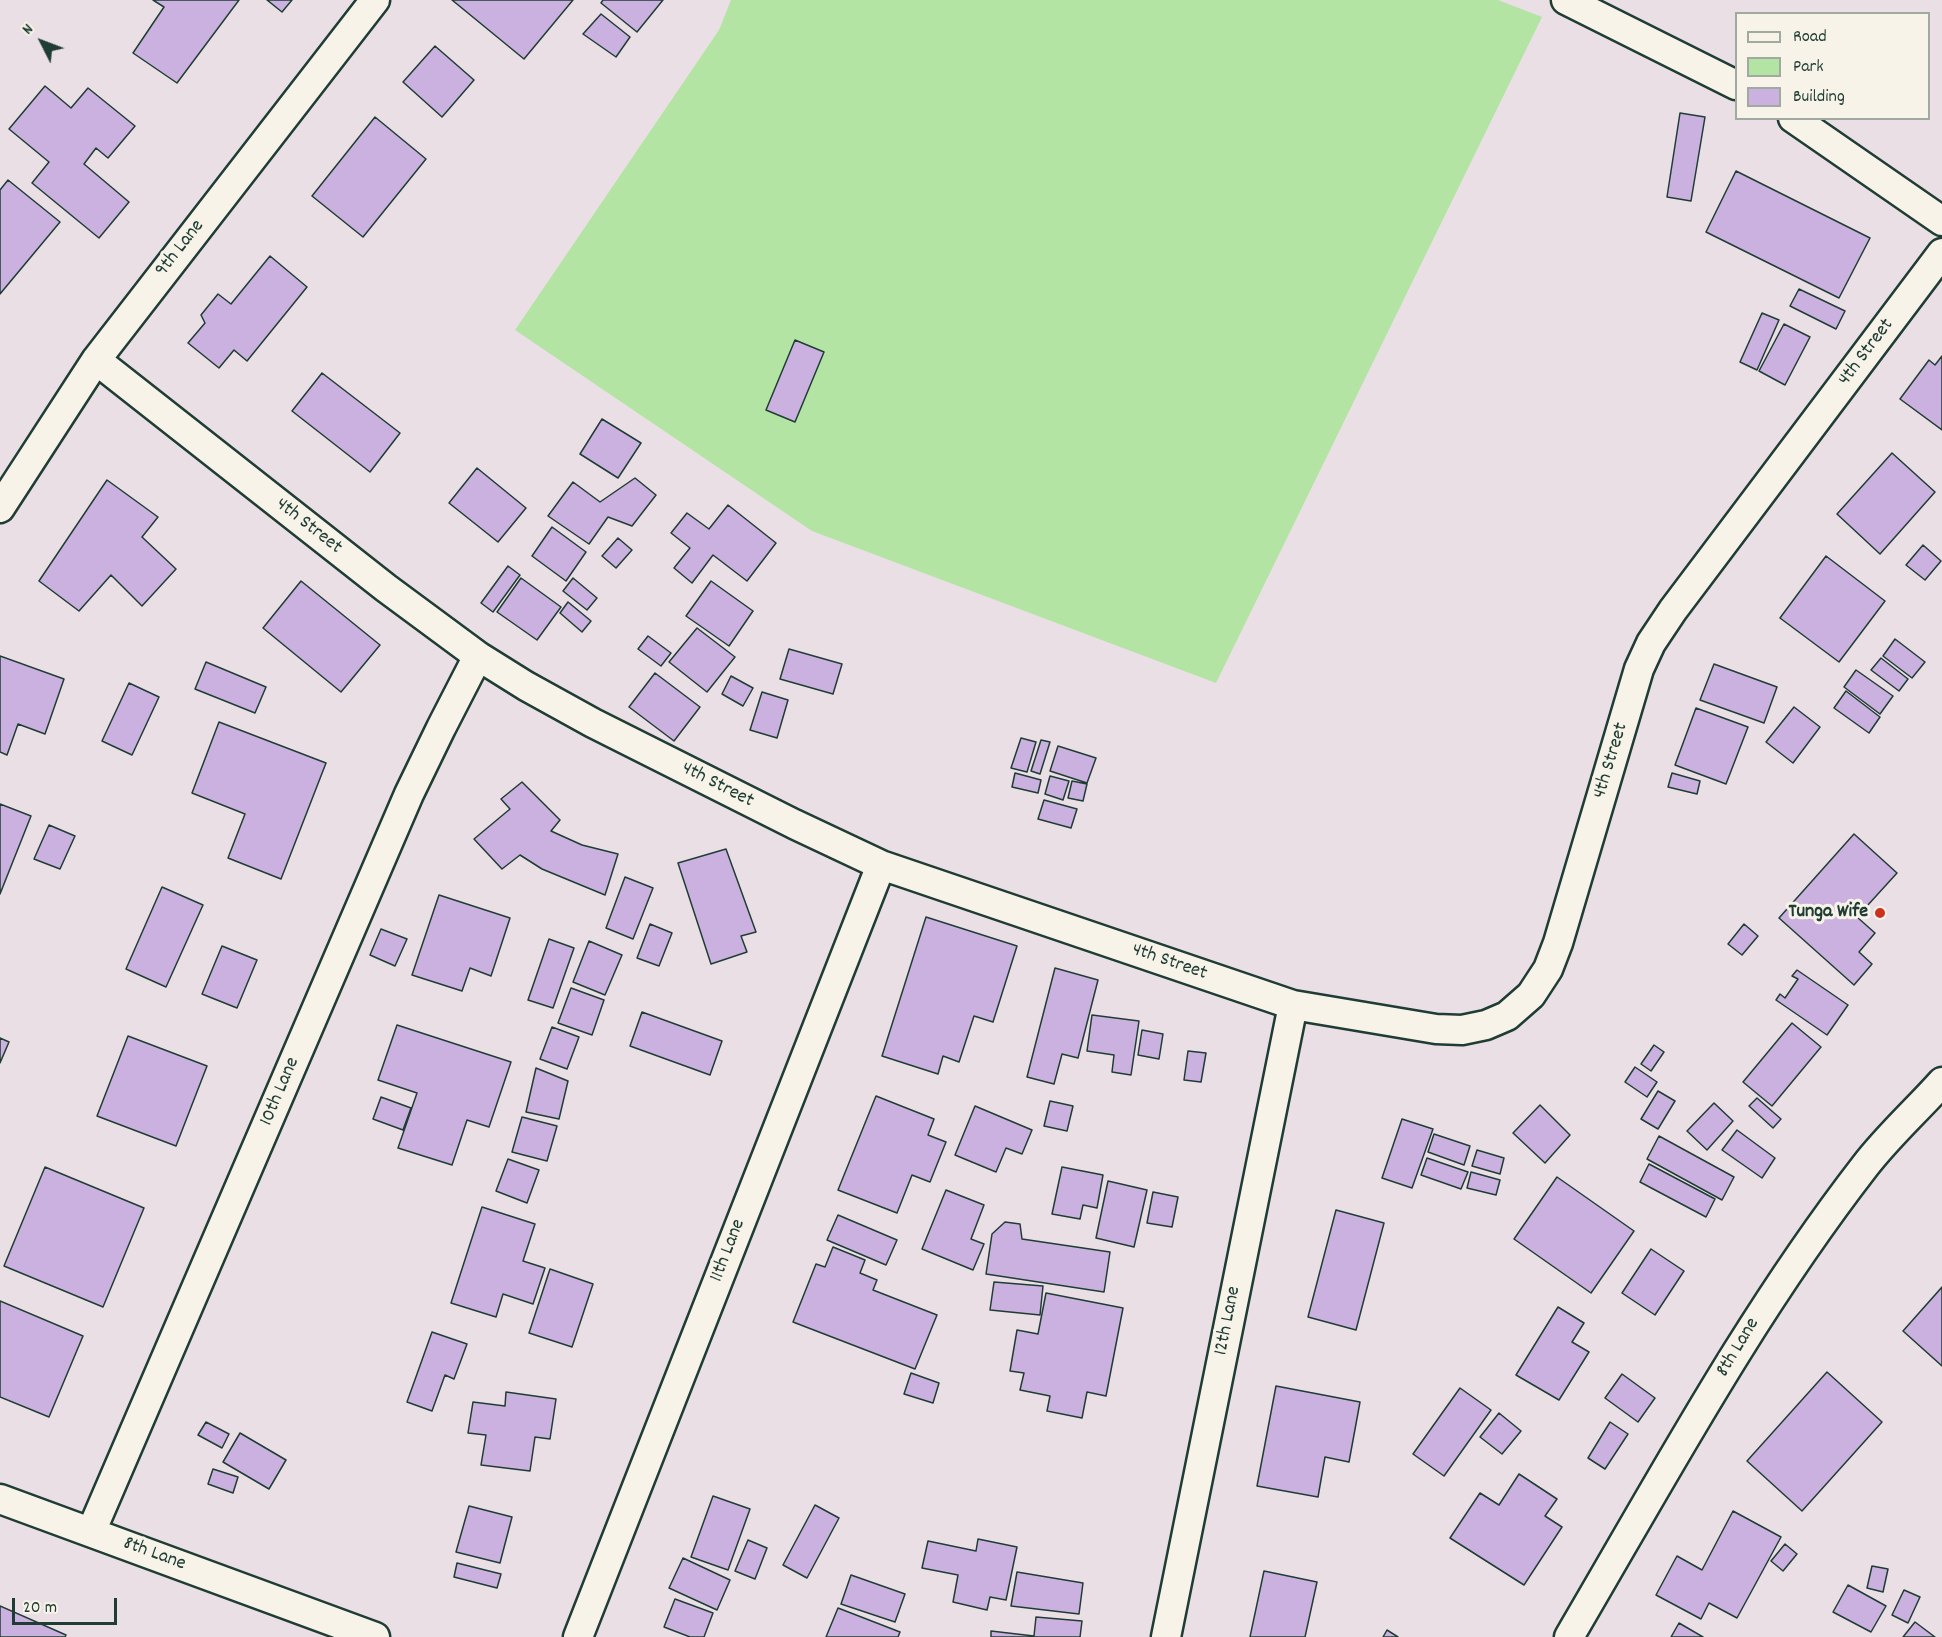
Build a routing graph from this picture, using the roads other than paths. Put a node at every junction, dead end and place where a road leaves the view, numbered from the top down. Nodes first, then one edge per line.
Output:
1 (375, 0) edge
2 (1566, 0) edge
3 (1735, 84) edge
4 (1797, 120) edge
5 (1942, 221) edge
6 (1942, 253) edge
7 (96, 360) junction
8 (0, 508) edge
9 (478, 656) junction
10 (880, 864) junction
11 (1293, 1005) junction
12 (1942, 1082) edge
13 (0, 1499) edge
14 (91, 1532) junction
15 (375, 1637) edge
16 (578, 1637) edge
17 (1166, 1637) edge
18 (1569, 1637) edge

1 - 7 street, 9th Lane
2 - 3 street
4 - 5 street
6 - 11 street, 4th Street
7 - 8 street, 9th Lane
7 - 9 street, 4th Street
9 - 10 street, 4th Street
9 - 14 street, 10th Lane
10 - 11 street, 4th Street
10 - 16 street, 11th Lane
11 - 17 street, 12th Lane
12 - 18 street, 8th Lane
13 - 14 street, 8th Lane
14 - 15 street, 8th Lane

